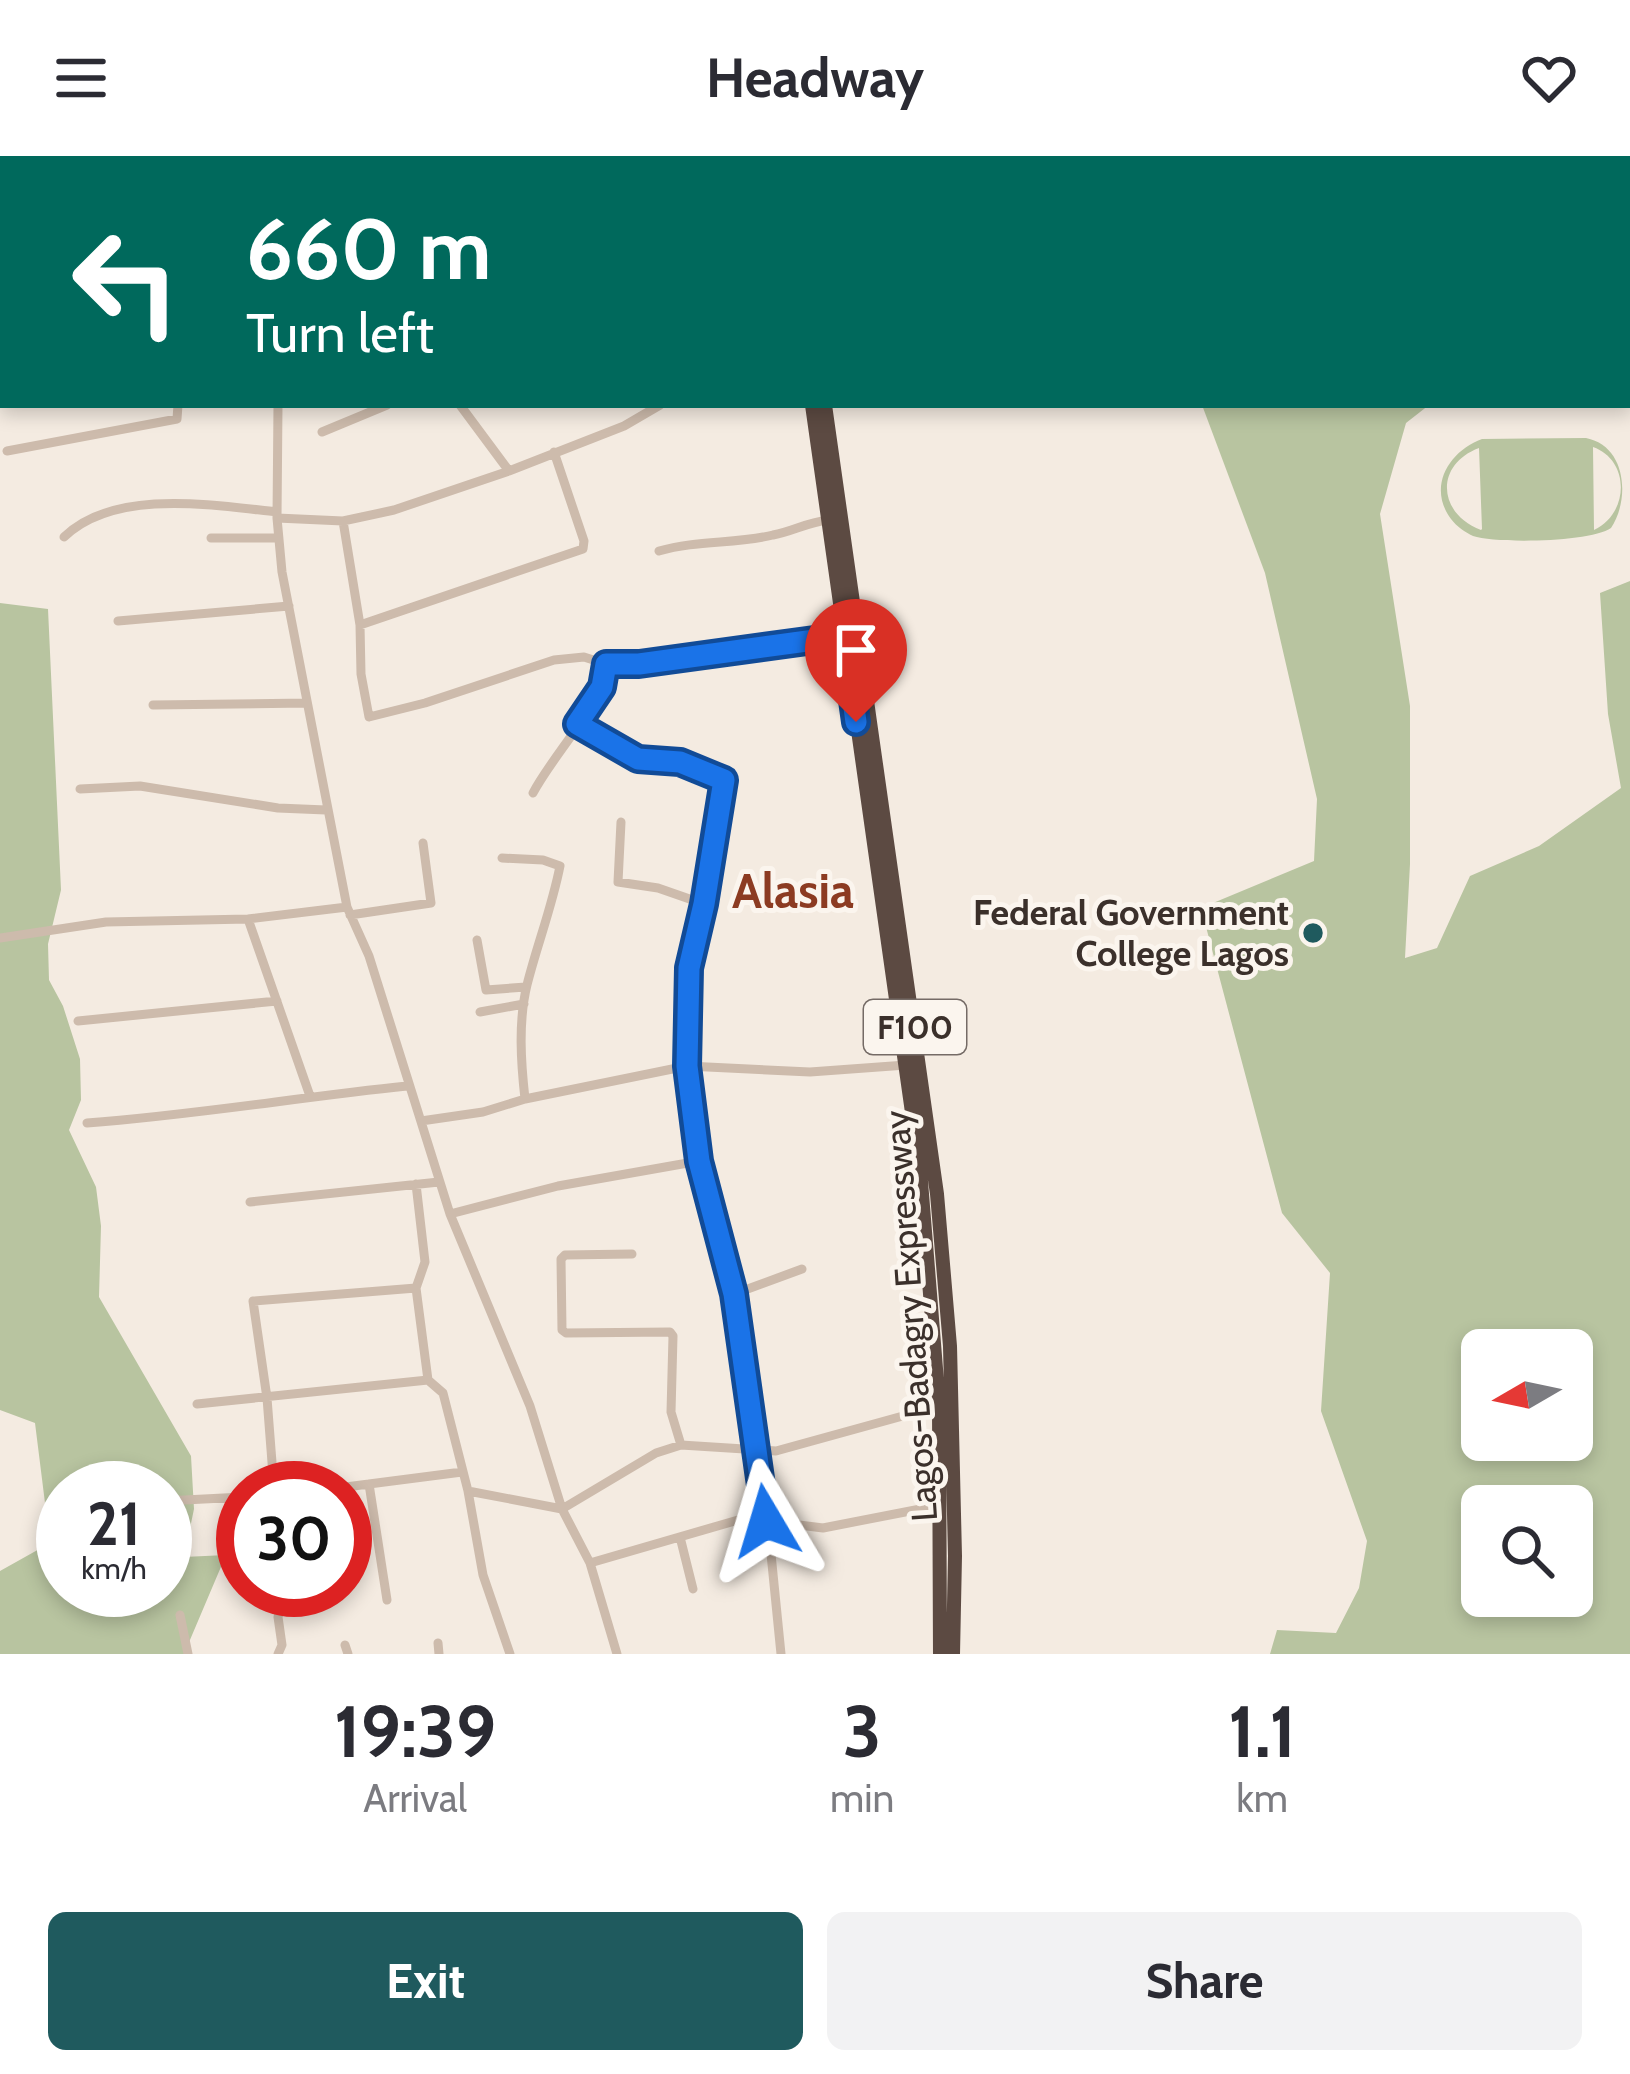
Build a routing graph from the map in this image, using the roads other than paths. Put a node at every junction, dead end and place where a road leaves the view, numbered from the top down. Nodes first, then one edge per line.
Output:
1 (178, 408) edge
2 (278, 408) edge
3 (380, 408) edge
4 (462, 408) edge
5 (812, 408) edge
6 (825, 408) edge
7 (645, 409) edge
8 (322, 431) dead end
9 (7, 451) dead end
10 (554, 452) junction
11 (509, 472) junction
12 (277, 515) junction
13 (828, 520) junction
14 (344, 521) junction
15 (64, 536) dead end
16 (211, 538) dead end
17 (278, 538) junction
18 (659, 551) dead end
19 (289, 606) junction
20 (118, 621) dead end
21 (360, 625) junction
22 (844, 636) junction
23 (606, 664) junction
24 (307, 703) junction
25 (153, 705) dead end
26 (577, 724) junction
27 (80, 789) dead end
28 (533, 793) dead end
29 (326, 810) junction
30 (621, 821) dead end
31 (423, 843) dead end
32 (502, 859) dead end
33 (704, 904) junction
34 (349, 911) junction
35 (248, 919) junction
36 (0, 938) edge
37 (477, 940) dead end
38 (526, 987) junction
39 (278, 1001) junction
40 (524, 1004) junction
41 (480, 1012) dead end
42 (78, 1021) dead end
43 (906, 1065) junction
44 (687, 1066) junction
45 (407, 1086) junction
46 (310, 1096) junction
47 (525, 1099) junction
48 (421, 1121) junction
49 (87, 1123) dead end
50 (699, 1161) junction
51 (439, 1182) junction
52 (416, 1184) junction
53 (250, 1202) dead end
54 (450, 1214) junction
55 (632, 1254) dead end
56 (802, 1269) dead end
57 (416, 1288) junction
58 (734, 1294) junction
59 (428, 1380) junction
60 (267, 1398) junction
61 (197, 1405) dead end
62 (939, 1406) junction
63 (681, 1445) junction
64 (758, 1451) junction
65 (272, 1461) edge
66 (461, 1472) junction
67 (372, 1484) edge
68 (468, 1491) junction
69 (372, 1498) edge
70 (941, 1505) junction
71 (562, 1509) junction
72 (766, 1521) junction
73 (680, 1537) junction
74 (590, 1563) junction
75 (693, 1589) dead end
76 (387, 1600) dead end
77 (180, 1617) edge
78 (278, 1617) edge
79 (188, 1654) edge
80 (278, 1654) edge
81 (510, 1654) edge
82 (617, 1654) edge
83 (781, 1654) edge
84 (940, 1654) edge
85 (953, 1654) edge

1 - 9 street
2 - 12 street
3 - 8 street
4 - 11 street
5 - 13 highway, Lagos-Badagry Expressway / F100
6 - 85 highway, Lagos-Badagry Expressway / F100
7 - 10 street
10 - 11 street
10 - 21 street
11 - 14 street
12 - 14 street
12 - 15 street
12 - 17 street
13 - 18 street
13 - 22 highway, Lagos-Badagry Expressway / F100
14 - 21 street
16 - 17 street
17 - 19 street
19 - 20 street
19 - 24 street
21 - 23 street
22 - 23 street
22 - 43 highway, Lagos-Badagry Expressway / F100
23 - 26 street
24 - 25 street
24 - 29 street
26 - 28 street
26 - 33 street
27 - 29 street
29 - 34 street
30 - 33 street
31 - 34 street
32 - 38 street
33 - 44 street
34 - 35 street
34 - 45 street
35 - 36 street
35 - 39 street
37 - 38 street
38 - 40 street
39 - 42 street
39 - 46 street
40 - 41 street
40 - 47 street
43 - 44 street
43 - 62 highway, Lagos-Badagry Expressway / F100
44 - 47 street
44 - 50 street
45 - 46 street
45 - 48 street
46 - 49 street
47 - 48 street
48 - 51 street
50 - 54 street
50 - 58 street
51 - 52 street
51 - 54 street
52 - 53 street
52 - 57 street
54 - 71 street
55 - 63 street
56 - 58 street
57 - 59 street
57 - 60 street
58 - 64 street
59 - 60 street
59 - 66 street
60 - 61 street
60 - 65 street
62 - 64 street
62 - 70 highway, Lagos-Badagry Expressway / F100
63 - 64 street
63 - 71 street
64 - 72 street
66 - 67 street
66 - 68 street
68 - 71 street
68 - 81 street
69 - 76 street
70 - 72 street
70 - 84 highway, Lagos-Badagry Expressway / F100
71 - 74 street
72 - 73 street
72 - 83 street
73 - 74 street
73 - 75 street
74 - 82 street
77 - 79 street
78 - 80 street

